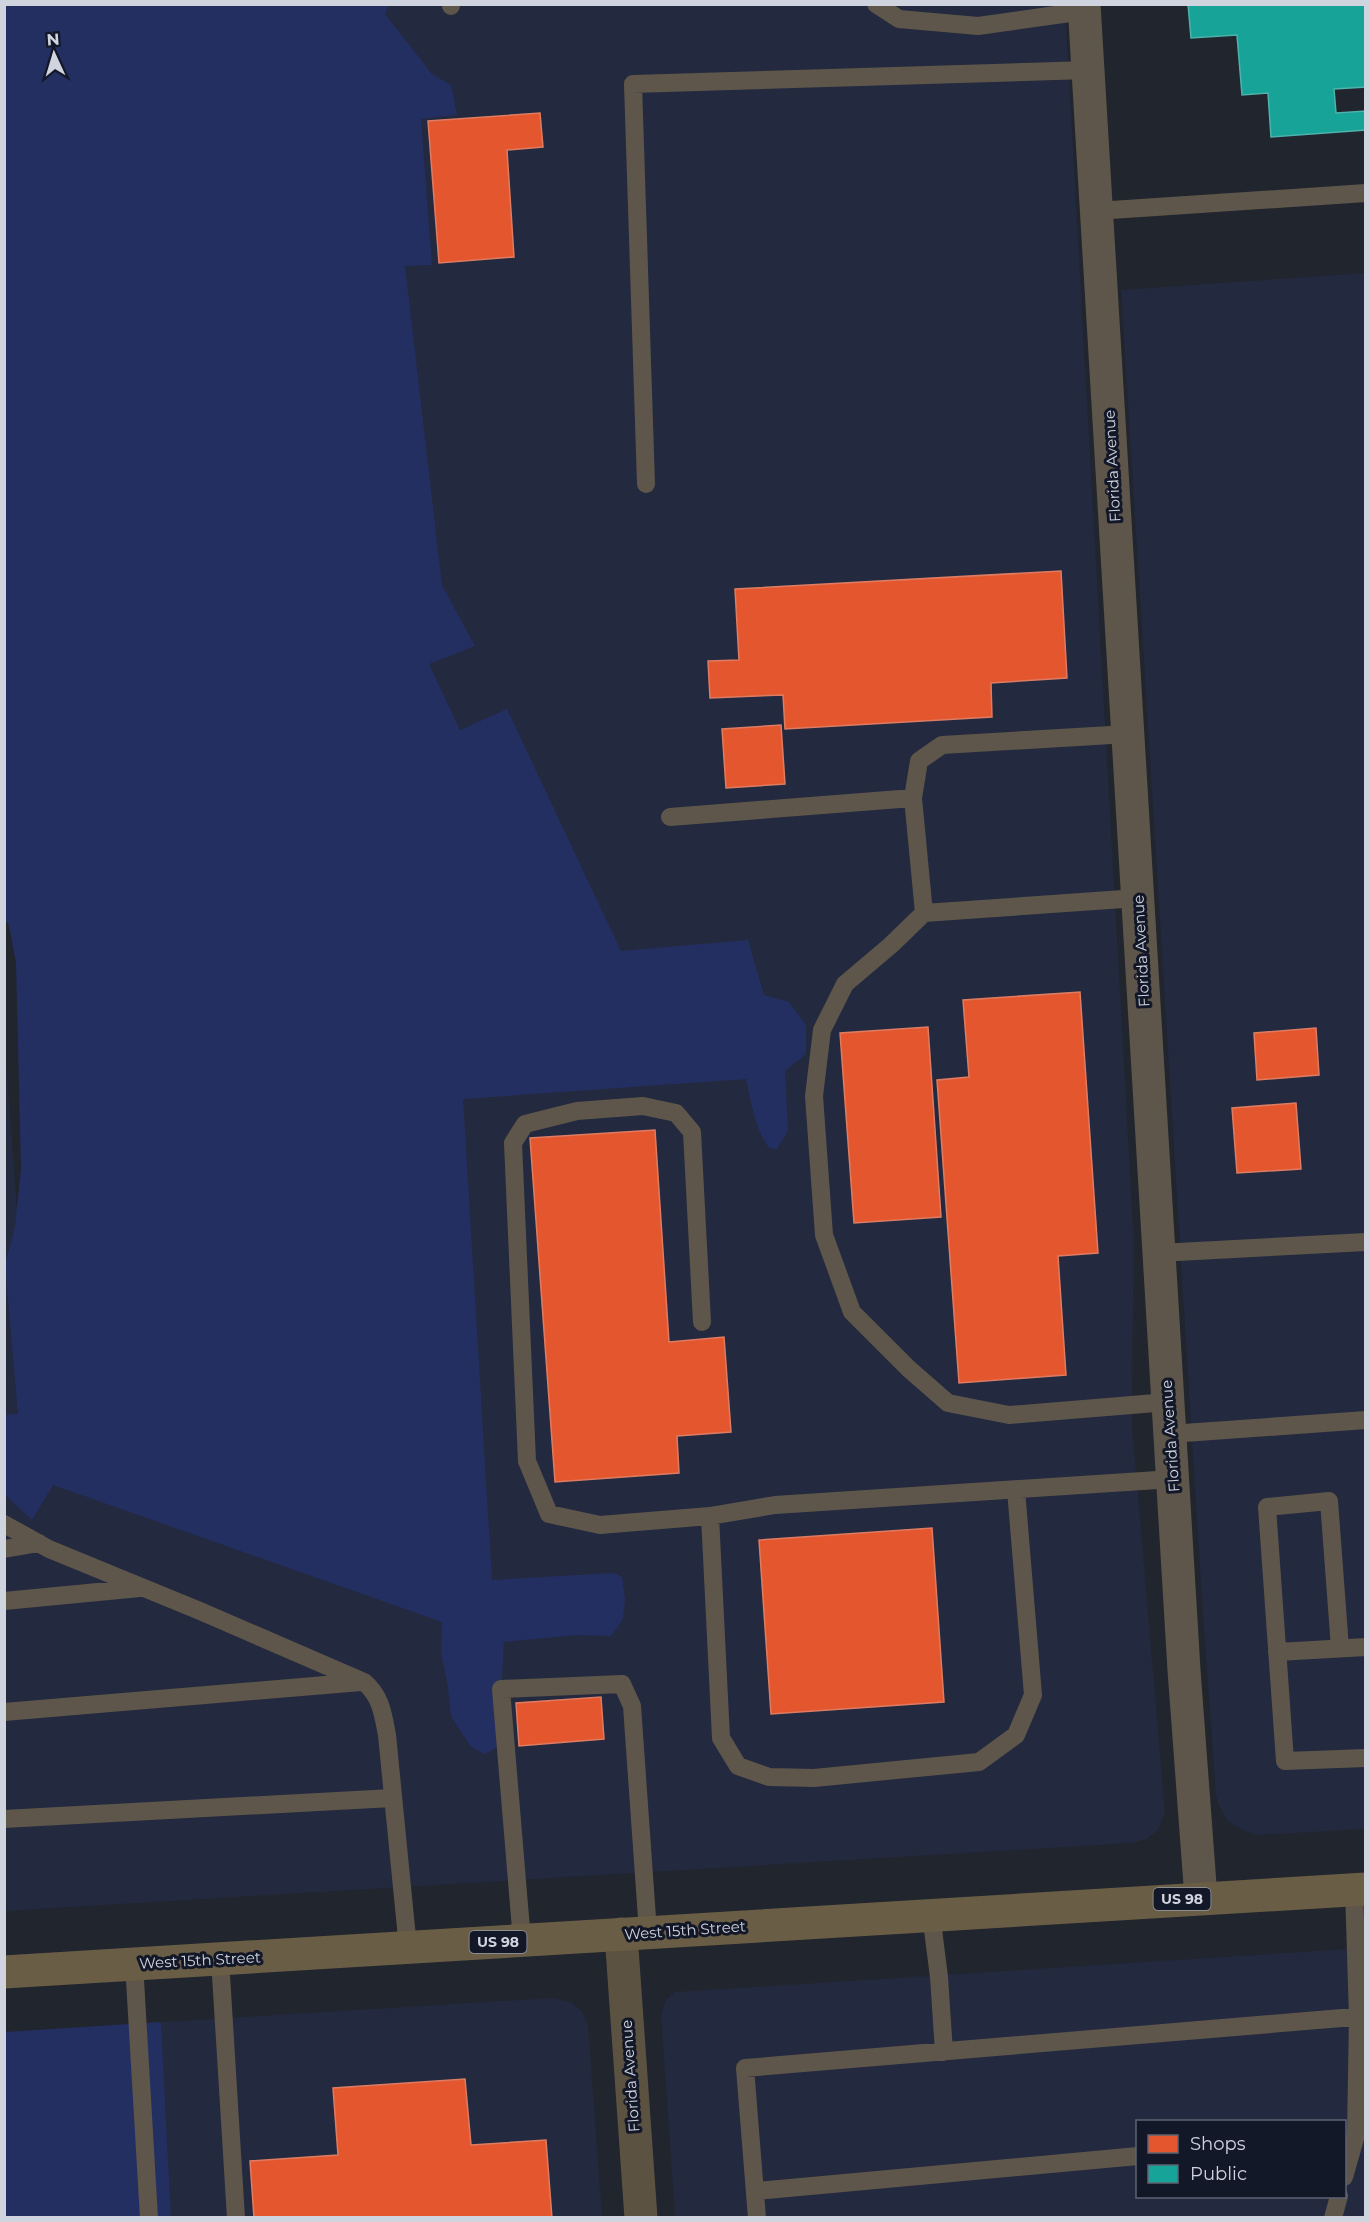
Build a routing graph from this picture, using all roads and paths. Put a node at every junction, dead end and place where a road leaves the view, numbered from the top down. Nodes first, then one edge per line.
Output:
1 (876, 4) edge
2 (1084, 8) edge
3 (1088, 70) junction
4 (1365, 193) edge
5 (1096, 211) junction
6 (646, 484) dead end
7 (1128, 734) junction
8 (913, 798) junction
9 (670, 817) dead end
10 (1138, 898) junction
11 (924, 913) junction
12 (1365, 1242) edge
13 (1159, 1253) junction
14 (702, 1322) dead end
15 (1168, 1402) junction
16 (1365, 1420) edge
17 (1170, 1434) junction
18 (1173, 1479) junction
19 (1016, 1490) junction
20 (710, 1516) junction
21 (4, 1524) edge
22 (39, 1543) junction
23 (4, 1549) edge
24 (144, 1588) junction
25 (4, 1601) edge
26 (1365, 1647) edge
27 (1340, 1648) junction
28 (1277, 1652) junction
29 (364, 1682) junction
30 (4, 1712) edge
31 (1365, 1758) edge
32 (392, 1798) junction
33 (4, 1819) edge
34 (1360, 1889) edge
35 (1201, 1898) junction
36 (931, 1914) junction
37 (634, 1933) junction
38 (522, 1941) junction
39 (408, 1948) junction
40 (220, 1959) junction
41 (134, 1963) junction
42 (4, 1972) edge
43 (1362, 2016) edge
44 (944, 2052) junction
45 (1355, 2136) edge
46 (1136, 2156) edge
47 (1346, 2170) edge
48 (756, 2191) junction
49 (1338, 2198) edge
50 (149, 2217) edge
51 (236, 2217) edge
52 (641, 2217) edge
53 (757, 2217) edge
54 (1333, 2217) edge

1 - 2 lane
2 - 3 street, Florida Avenue
3 - 5 street, Florida Avenue
3 - 6 lane
4 - 5 lane
5 - 7 street, Florida Avenue
7 - 8 lane
7 - 10 street, Florida Avenue
8 - 9 lane
8 - 11 lane
10 - 11 lane
10 - 13 street, Florida Avenue
11 - 15 lane
12 - 13 lane
13 - 15 street, Florida Avenue
14 - 20 lane
15 - 17 street, Florida Avenue
16 - 17 lane
17 - 18 street, Florida Avenue
18 - 19 lane
18 - 35 street, Florida Avenue
19 - 20 lane
19 - 20 lane
21 - 22 lane
22 - 23 lane
22 - 24 lane
24 - 25 lane
24 - 29 lane
26 - 27 lane
27 - 28 lane
27 - 28 lane
28 - 31 lane
29 - 30 lane
29 - 32 lane
32 - 33 lane
32 - 39 lane
34 - 35 highway, West 15th Street / US 98
34 - 43 lane
35 - 36 highway, West 15th Street / US 98
36 - 37 highway, West 15th Street / US 98
36 - 44 lane
37 - 38 highway, West 15th Street / US 98
37 - 38 lane
37 - 52 street, Florida Avenue
38 - 39 highway, West 15th Street / US 98
39 - 40 highway, West 15th Street / US 98
40 - 41 highway, West 15th Street / US 98
40 - 51 lane
41 - 42 highway, West 15th Street / US 98
41 - 50 lane
43 - 44 lane
43 - 45 lane
44 - 48 lane
45 - 47 lane
46 - 48 lane
48 - 53 lane
49 - 54 lane

